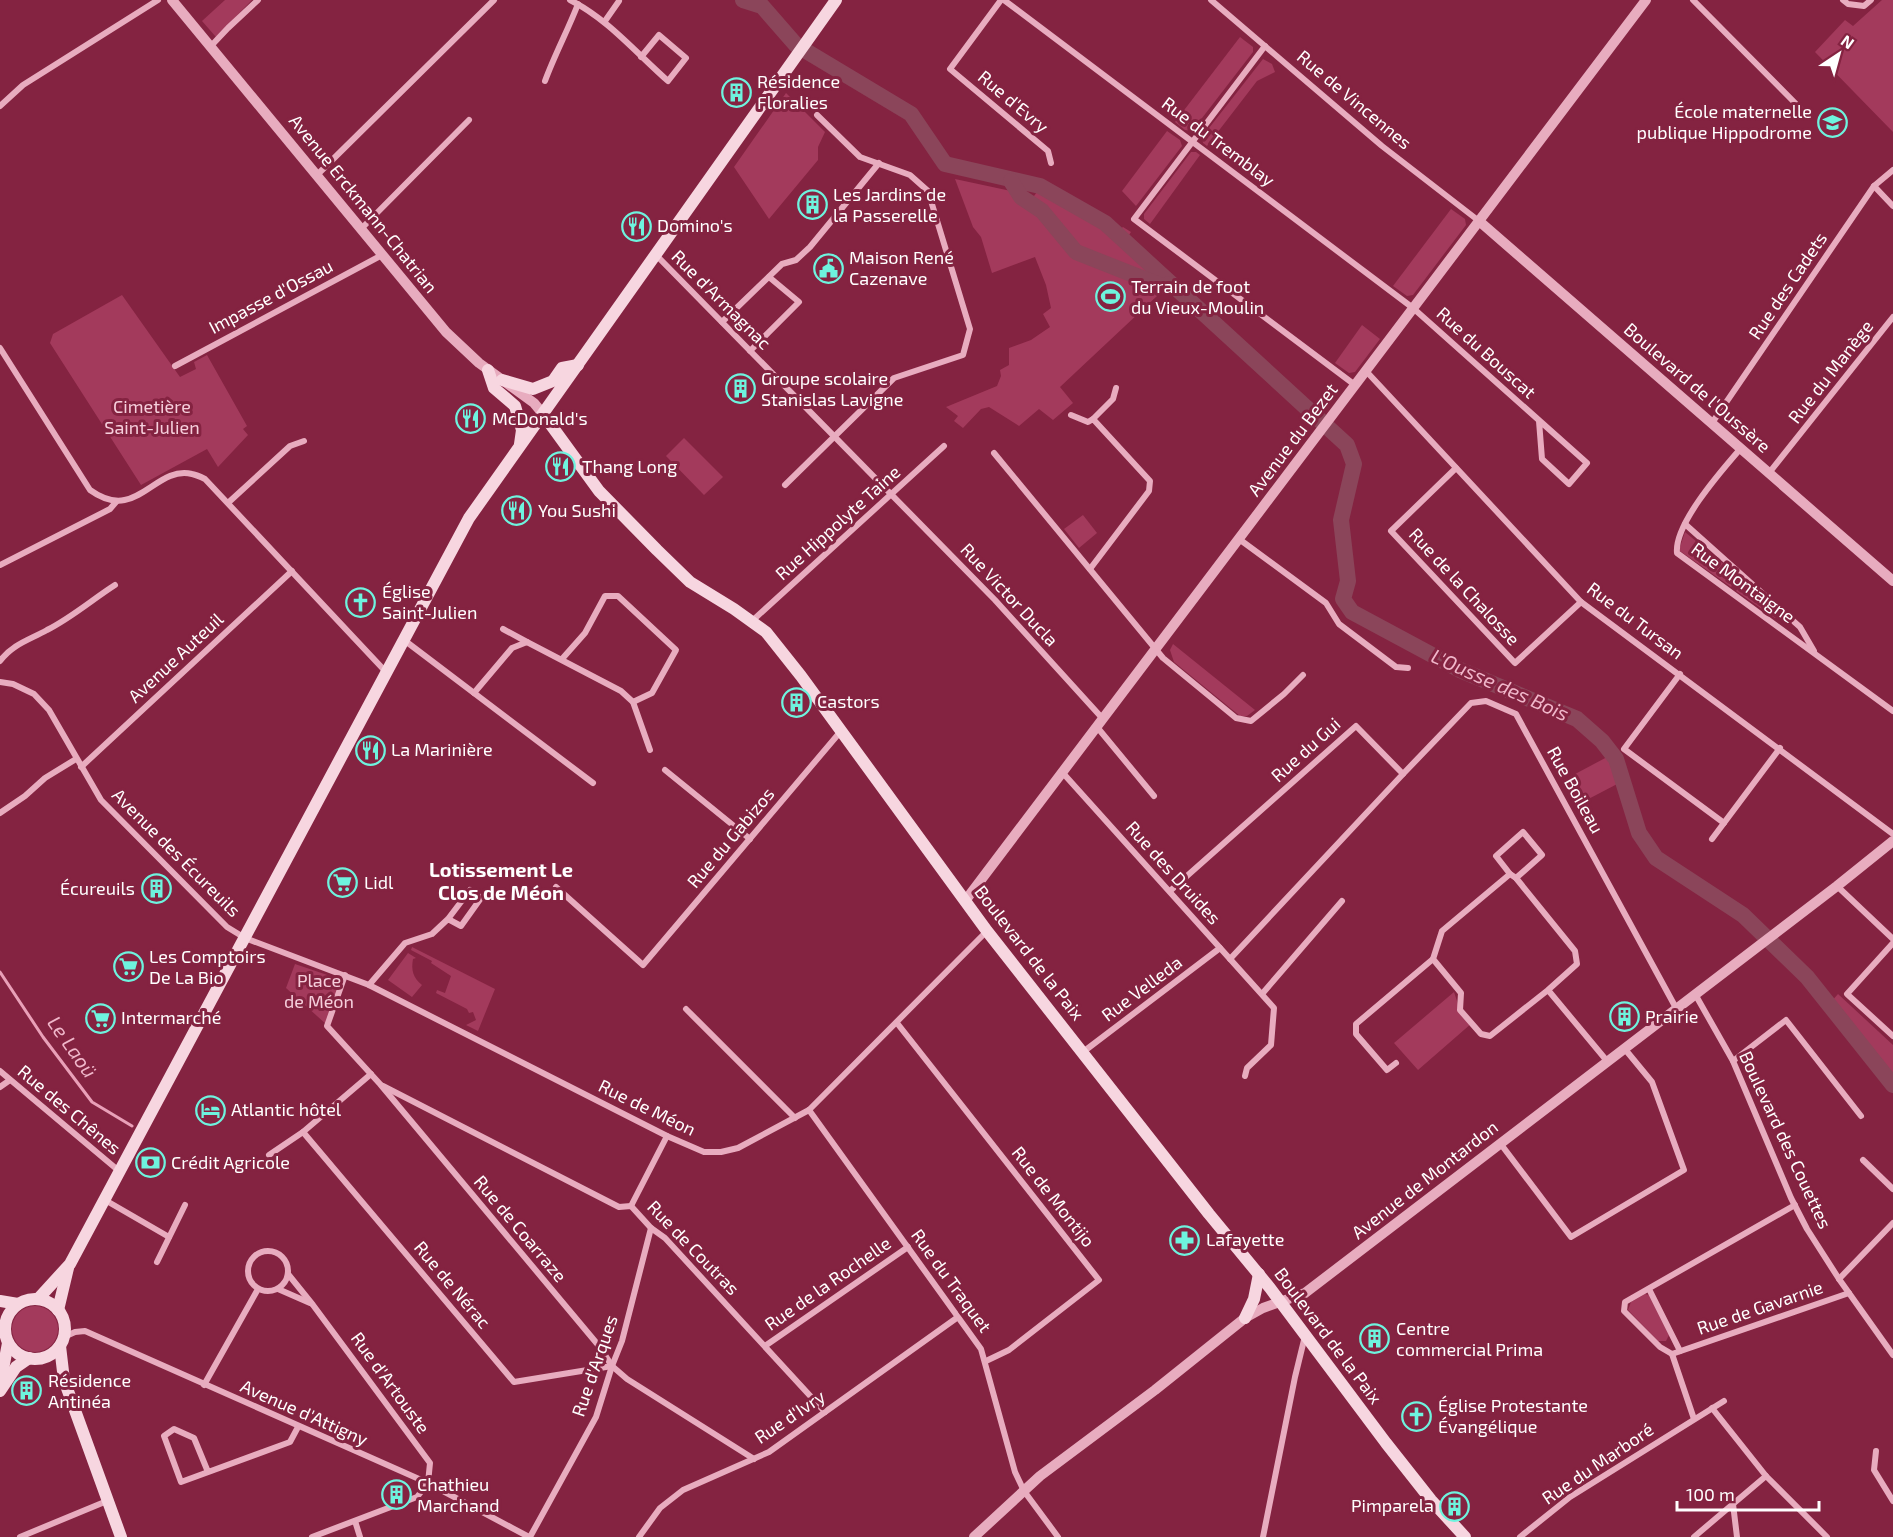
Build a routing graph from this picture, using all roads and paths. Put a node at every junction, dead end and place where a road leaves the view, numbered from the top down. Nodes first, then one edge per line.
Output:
1 (158, 0) edge
2 (172, 0) edge
3 (258, 0) edge
4 (494, 0) edge
5 (570, 0) edge
6 (836, 0) edge
7 (1003, 0) edge
8 (1211, 0) edge
9 (1646, 0) edge
10 (1693, 0) edge
11 (1871, 0) edge
12 (619, 1) edge
13 (1848, 1) edge
14 (578, 4) junction
15 (605, 21) junction
16 (211, 46) junction
17 (1265, 46) junction
18 (641, 57) junction
19 (544, 81) dead end
20 (0, 106) edge
21 (1801, 109) dead end
22 (817, 114) dead end
23 (470, 120) dead end
24 (1192, 141) junction
25 (1051, 163) dead end
26 (879, 164) junction
27 (1893, 170) edge
28 (317, 175) junction
29 (1874, 186) junction
30 (1893, 206) edge
31 (1479, 221) junction
32 (361, 229) junction
33 (382, 255) junction
34 (656, 255) junction
35 (769, 277) junction
36 (1413, 308) junction
37 (1893, 317) edge
38 (722, 322) junction
39 (0, 348) edge
40 (750, 351) junction
41 (578, 365) junction
42 (175, 366) dead end
43 (488, 370) junction
44 (1366, 370) junction
45 (502, 380) junction
46 (1355, 385) junction
47 (1116, 388) dead end
48 (543, 414) junction
49 (1071, 415) dead end
50 (1093, 419) junction
51 (1539, 421) junction
52 (1712, 423) junction
53 (834, 436) junction
54 (304, 441) dead end
55 (944, 446) dead end
56 (520, 447) junction
57 (1741, 448) junction
58 (994, 453) dead end
59 (1456, 468) junction
60 (1769, 473) junction
61 (785, 485) dead end
62 (891, 494) junction
63 (116, 502) junction
64 (229, 502) junction
65 (1685, 524) junction
66 (1239, 539) junction
67 (0, 565) edge
68 (1090, 569) junction
69 (292, 571) junction
70 (1893, 581) edge
71 (115, 585) dead end
72 (1581, 602) junction
73 (752, 622) junction
74 (503, 629) dead end
75 (404, 639) junction
76 (527, 642) junction
77 (1156, 649) junction
78 (1816, 654) junction
79 (562, 659) junction
80 (0, 661) edge
81 (1408, 668) dead end
82 (387, 672) junction
83 (1680, 674) junction
84 (1303, 675) dead end
85 (0, 682) edge
86 (474, 693) junction
87 (633, 702) junction
88 (1893, 711) edge
89 (1100, 723) junction
90 (841, 730) junction
91 (1780, 748) junction
92 (650, 750) dead end
93 (76, 759) junction
94 (81, 767) junction
95 (665, 770) dead end
96 (1062, 772) junction
97 (1404, 774) junction
98 (593, 783) dead end
99 (1154, 796) dead end
100 (0, 813) edge
101 (1724, 823) junction
102 (1893, 834) edge
103 (750, 839) junction
104 (1712, 839) dead end
105 (1893, 841) edge
106 (1510, 874) junction
107 (1516, 878) junction
108 (1837, 886) junction
109 (556, 887) dead end
110 (1170, 891) junction
111 (965, 901) junction
112 (1342, 901) dead end
113 (448, 919) junction
114 (987, 931) junction
115 (245, 938) junction
116 (1893, 941) edge
117 (1220, 948) junction
118 (1230, 959) junction
119 (1433, 960) junction
120 (345, 975) junction
121 (369, 985) junction
122 (1548, 990) junction
123 (1262, 994) junction
124 (1695, 994) junction
125 (1676, 1008) junction
126 (686, 1010) dead end
127 (897, 1023) junction
128 (1893, 1036) edge
129 (1624, 1048) junction
130 (1083, 1052) junction
131 (1607, 1061) junction
132 (1733, 1061) junction
133 (1396, 1063) dead end
134 (0, 1071) edge
135 (371, 1074) junction
136 (1245, 1076) dead end
137 (10, 1080) junction
138 (380, 1084) junction
139 (0, 1087) edge
140 (809, 1110) junction
141 (1861, 1116) dead end
142 (795, 1118) junction
143 (303, 1132) junction
144 (667, 1136) junction
145 (1500, 1143) junction
146 (269, 1155) dead end
147 (1863, 1160) dead end
148 (120, 1172) junction
149 (1893, 1189) edge
150 (104, 1199) junction
151 (185, 1205) dead end
152 (1795, 1205) junction
153 (631, 1206) junction
154 (1893, 1223) edge
155 (651, 1228) junction
156 (169, 1237) junction
157 (908, 1247) junction
158 (157, 1262) dead end
159 (69, 1264) junction
160 (288, 1274) junction
161 (1259, 1274) junction
162 (1839, 1279) junction
163 (278, 1288) junction
164 (258, 1289) junction
165 (1649, 1289) junction
166 (1849, 1293) junction
167 (38, 1299) junction
168 (0, 1301) edge
169 (1281, 1303) junction
170 (18, 1304) junction
171 (313, 1305) junction
172 (58, 1310) junction
173 (958, 1317) junction
174 (1245, 1318) junction
175 (4, 1334) edge
176 (1305, 1336) junction
177 (62, 1341) junction
178 (1890, 1344) edge
179 (765, 1346) junction
180 (1680, 1351) junction
181 (1672, 1354) junction
182 (1893, 1355) edge
183 (33, 1359) junction
184 (986, 1361) junction
185 (612, 1366) junction
186 (64, 1380) junction
187 (0, 1385) edge
188 (204, 1385) junction
189 (0, 1392) edge
190 (1724, 1401) dead end
191 (1712, 1408) junction
192 (825, 1412) junction
193 (1694, 1419) junction
194 (298, 1427) junction
195 (1876, 1451) dead end
196 (754, 1459) junction
197 (208, 1472) junction
198 (1766, 1476) junction
199 (428, 1484) junction
200 (1024, 1491) junction
201 (107, 1501) junction
202 (1893, 1501) edge
203 (1733, 1504) junction
204 (355, 1521) junction
205 (30, 1535) edge
206 (20, 1537) edge
207 (121, 1537) edge
208 (312, 1537) edge
209 (360, 1537) edge
210 (529, 1537) edge
211 (639, 1537) edge
212 (974, 1537) edge
213 (1058, 1537) edge
214 (1263, 1537) edge
215 (1465, 1537) edge
216 (1520, 1537) edge
217 (1695, 1537) edge
218 (1737, 1537) edge
219 (1827, 1537) edge

1 - 20 street
2 - 16 street, Avenue Erckmann-Chatrian
3 - 16 street
4 - 28 street
5 - 14 street
6 - 34 main road
7 - 24 street, Rue du Tremblay
7 - 25 street, Rue d'Evry
8 - 17 street, Rue de Vincennes
9 - 31 street, Avenue du Bezet
10 - 21 street
11 - 13 street
12 - 15 street
14 - 15 street
14 - 19 street
15 - 18 street
16 - 28 street, Avenue Erckmann-Chatrian
17 - 24 street
17 - 31 street, Rue de Vincennes
18 - 18 street
22 - 26 street
23 - 32 street
24 - 36 street, Rue du Tremblay
24 - 46 street
26 - 35 street
26 - 53 street
27 - 29 street, Rue des Cadets
28 - 32 street, Avenue Erckmann-Chatrian
29 - 30 street
29 - 52 street, Rue des Cadets
31 - 36 street, Avenue du Bezet
31 - 52 street, Boulevard de l'Oussère
32 - 33 street, Avenue Erckmann-Chatrian
33 - 42 street, Impasse d'Ossau
33 - 43 street, Avenue Erckmann-Chatrian
34 - 38 street, Rue d'Armagnac
34 - 41 main road
35 - 38 street
35 - 40 street
36 - 44 street, Avenue du Bezet
36 - 51 street, Rue du Bouscat
37 - 60 street, Rue du Manège
38 - 40 street, Rue d'Armagnac
39 - 63 street
40 - 53 street, Rue d'Armagnac
41 - 45 main road
41 - 48 main road
43 - 45 street, Avenue Erckmann-Chatrian
43 - 56 main road
44 - 46 street, Avenue du Bezet
44 - 59 street, Rue du Tursan
45 - 48 street, Avenue Erckmann-Chatrian
46 - 66 street, Avenue du Bezet
47 - 50 street
48 - 56 main road
48 - 73 main road, Boulevard de la Paix
49 - 50 street
50 - 68 street
51 - 51 street, Rue du Bouscat
52 - 57 street, Boulevard de l'Oussère
53 - 61 street
53 - 62 street, Rue d'Armagnac
54 - 64 street
55 - 62 street, Rue Hippolyte Taine
56 - 75 main road
57 - 60 street, Boulevard de l'Oussère
57 - 65 street, Rue Montaigne
58 - 68 street
59 - 72 street, Rue du Tursan
59 - 72 street, Rue de la Chalosse
60 - 70 street, Boulevard de l'Oussère
62 - 73 street, Rue Hippolyte Taine
62 - 89 street, Rue Victor Ducla
63 - 64 street
63 - 67 street
64 - 69 street
65 - 78 street, Rue Montaigne
65 - 78 street, Rue Montaigne
66 - 77 street, Avenue du Bezet
66 - 81 street
68 - 77 street
69 - 82 street
69 - 94 street, Avenue Auteuil
71 - 80 street
72 - 83 street, Rue du Tursan
73 - 90 main road, Boulevard de la Paix
74 - 76 street
75 - 82 main road
75 - 86 street
76 - 79 street
76 - 86 street
77 - 84 street
77 - 89 street, Avenue du Bezet
78 - 88 street, Rue Montaigne
79 - 87 street
79 - 87 street
82 - 115 main road
83 - 91 street, Rue du Tursan
83 - 101 street
85 - 93 street, Avenue des Écureuils
86 - 98 street
87 - 92 street
89 - 96 street, Avenue du Bezet
89 - 99 street, Rue Victor Ducla
90 - 103 street, Rue du Gabizos
90 - 111 main road, Boulevard de la Paix
91 - 101 street
91 - 102 street, Rue du Tursan
93 - 94 street, Avenue des Écureuils
93 - 100 street
94 - 115 street, Avenue des Écureuils
95 - 103 street
96 - 110 street, Rue des Druides
96 - 111 street, Avenue du Bezet
97 - 110 street, Rue du Gui
97 - 118 street
97 - 125 street, Rue Boileau
101 - 104 street
103 - 109 street, Rue du Gabizos
105 - 108 street, Avenue de Montardon
106 - 107 street
106 - 107 street
106 - 119 street
107 - 122 street
108 - 116 street
108 - 124 street, Avenue de Montardon
110 - 117 street, Rue des Druides
111 - 114 main road, Boulevard de la Paix
112 - 123 street
113 - 113 street
113 - 121 street
114 - 127 street, Rue de Méon
114 - 130 main road, Boulevard de la Paix
115 - 120 street, Rue de Méon
115 - 148 main road
116 - 128 street
117 - 118 street, Rue des Druides
117 - 130 street, Rue Velleda
118 - 123 street, Rue des Druides
119 - 122 street
119 - 133 street
120 - 121 street, Rue de Méon
120 - 135 street, Rue de Coarraze
121 - 144 street, Rue de Méon
122 - 131 street
123 - 136 street, Rue des Druides
124 - 125 street, Avenue de Montardon
124 - 132 street, Boulevard des Couettes
125 - 129 street, Avenue de Montardon
126 - 142 street
127 - 140 street, Rue de Méon
127 - 184 street, Rue de Montijo
129 - 131 street, Avenue de Montardon
129 - 145 street
130 - 161 main road, Boulevard de la Paix
131 - 145 street, Avenue de Montardon
132 - 141 street
132 - 152 street, Boulevard des Couettes
134 - 137 street, Rue des Chênes
135 - 138 street, Rue de Coarraze
135 - 143 street
137 - 139 street
137 - 148 street, Rue des Chênes
138 - 153 street, Rue de Coutras
138 - 185 street, Rue de Coarraze
140 - 142 street, Rue de Méon
140 - 157 street, Rue du Traquet
142 - 144 street, Rue de Méon
143 - 146 street
143 - 185 street, Rue de Nérac
144 - 153 street
145 - 169 street, Avenue de Montardon
147 - 149 street
148 - 150 main road
150 - 156 street
150 - 159 main road
151 - 156 street
152 - 162 street, Boulevard des Couettes
152 - 165 street
153 - 155 street, Rue de Coutras
154 - 162 street
155 - 179 street, Rue de Coutras
155 - 185 street, Rue d'Arques
156 - 158 street
157 - 173 street, Rue du Traquet
157 - 179 street, Rue de la Rochelle
159 - 167 main road
159 - 172 main road
160 - 163 street
160 - 164 street, Rue d'Artouste
160 - 171 street, Rue d'Artouste
161 - 169 main road, Boulevard de la Paix
161 - 174 main road
162 - 166 street, Boulevard des Couettes
163 - 164 street, Rue d'Artouste
163 - 171 street, Rue d'Artouste
164 - 188 street
165 - 180 street, Rue de Gavarnie
165 - 181 street
166 - 178 street, Boulevard des Couettes
166 - 180 street, Rue de Gavarnie
167 - 170 main road
167 - 172 main road
168 - 170 main road
169 - 174 street, Avenue de Montardon
169 - 176 main road, Boulevard de la Paix
170 - 175 main road
171 - 199 street, Rue d'Artouste
172 - 177 main road
173 - 184 street, Rue du Traquet
173 - 192 street, Rue d'Ivry
174 - 200 street, Avenue de Montardon
175 - 183 main road
175 - 187 main road
176 - 214 street
176 - 215 main road, Boulevard de la Paix
177 - 183 main road
177 - 186 main road
177 - 188 street, Avenue d'Attigny
178 - 182 street, Boulevard des Couettes
179 - 192 street, Rue de Coutras
180 - 181 street, Rue de Gavarnie
181 - 193 street
183 - 186 main road
183 - 189 main road
184 - 200 street, Rue du Traquet
185 - 196 street, Rue de Coarraze
185 - 210 street, Rue d'Arques
186 - 201 main road
188 - 194 street, Avenue d'Attigny
190 - 191 street, Rue du Marboré
191 - 193 street, Rue du Marboré
191 - 198 street
192 - 196 street, Rue d'Ivry
193 - 216 street, Rue du Marboré
194 - 197 street
194 - 199 street, Avenue d'Attigny
195 - 202 street
196 - 211 street, Rue d'Ivry
197 - 197 street
198 - 203 street
198 - 219 street
199 - 204 street
199 - 210 street, Avenue d'Attigny
200 - 212 street, Avenue de Montardon
200 - 213 street, Rue du Traquet
201 - 205 street
201 - 207 main road
203 - 217 street
203 - 218 street
204 - 208 street
204 - 209 street
205 - 206 street

